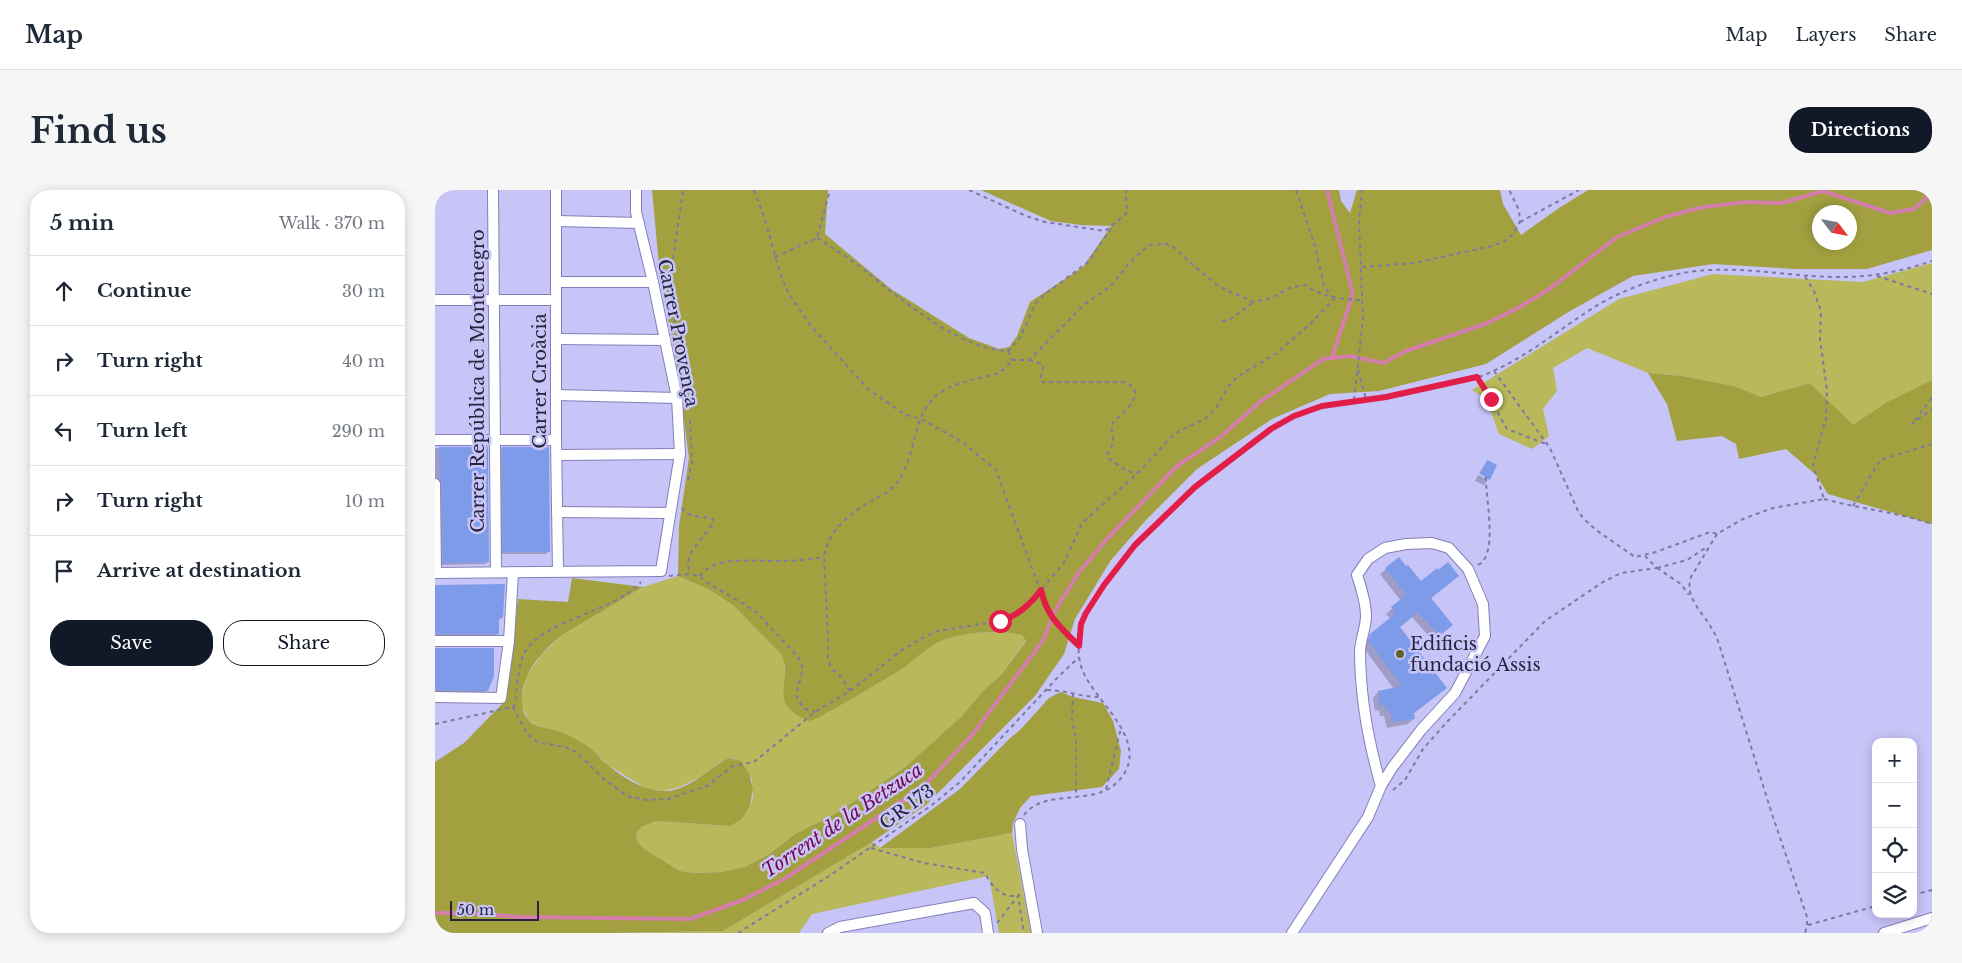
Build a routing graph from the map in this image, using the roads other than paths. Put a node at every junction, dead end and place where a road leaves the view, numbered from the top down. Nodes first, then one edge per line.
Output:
1 (493, 190) edge
2 (555, 190) edge
3 (636, 190) edge
4 (557, 221) junction
5 (639, 223) junction
6 (556, 282) junction
7 (653, 282) junction
8 (435, 300) edge
9 (493, 300) junction
10 (556, 300) junction
11 (556, 339) junction
12 (665, 340) junction
13 (556, 395) junction
14 (677, 398) junction
15 (435, 440) edge
16 (494, 440) junction
17 (556, 440) junction
18 (680, 454) junction
19 (557, 455) junction
20 (435, 484) edge
21 (557, 512) junction
22 (670, 513) junction
23 (435, 572) edge
24 (496, 572) junction
25 (513, 572) junction
26 (559, 572) junction
27 (509, 640) junction
28 (435, 641) edge
29 (435, 697) edge
30 (1381, 786) junction
31 (1020, 824) road end
32 (1932, 918) edge
33 (992, 929) edge
34 (828, 933) edge
35 (1037, 933) edge
36 (1292, 933) edge
37 (1883, 933) edge

1 - 9 street, Carrer República de Montenegro
2 - 4 street, Carrer Croàcia
3 - 5 street, Carrer Provença
4 - 5 street
4 - 6 street, Carrer Croàcia
5 - 7 street, Carrer Provença
6 - 7 street
6 - 10 street, Carrer Croàcia
7 - 12 street, Carrer Provença
8 - 9 street
9 - 10 street
9 - 16 street, Carrer República de Montenegro
10 - 11 street, Carrer Croàcia
11 - 12 street
11 - 13 street, Carrer Croàcia
12 - 14 street, Carrer Provença
13 - 14 street
13 - 17 street, Carrer Croàcia
14 - 18 street, Carrer Provença
15 - 16 street
16 - 17 street
16 - 24 street, Carrer República de Montenegro
17 - 19 street, Carrer Croàcia
18 - 19 street
18 - 22 street, Carrer Provença
19 - 21 street, Carrer Croàcia
20 - 23 street
21 - 22 street
21 - 26 street, Carrer Croàcia
22 - 26 street, Carrer Provença
23 - 24 street
24 - 25 street
25 - 26 street
25 - 27 street
27 - 28 street
27 - 29 street
30 - 30 street
30 - 36 street
31 - 35 street
32 - 37 street
33 - 34 street

